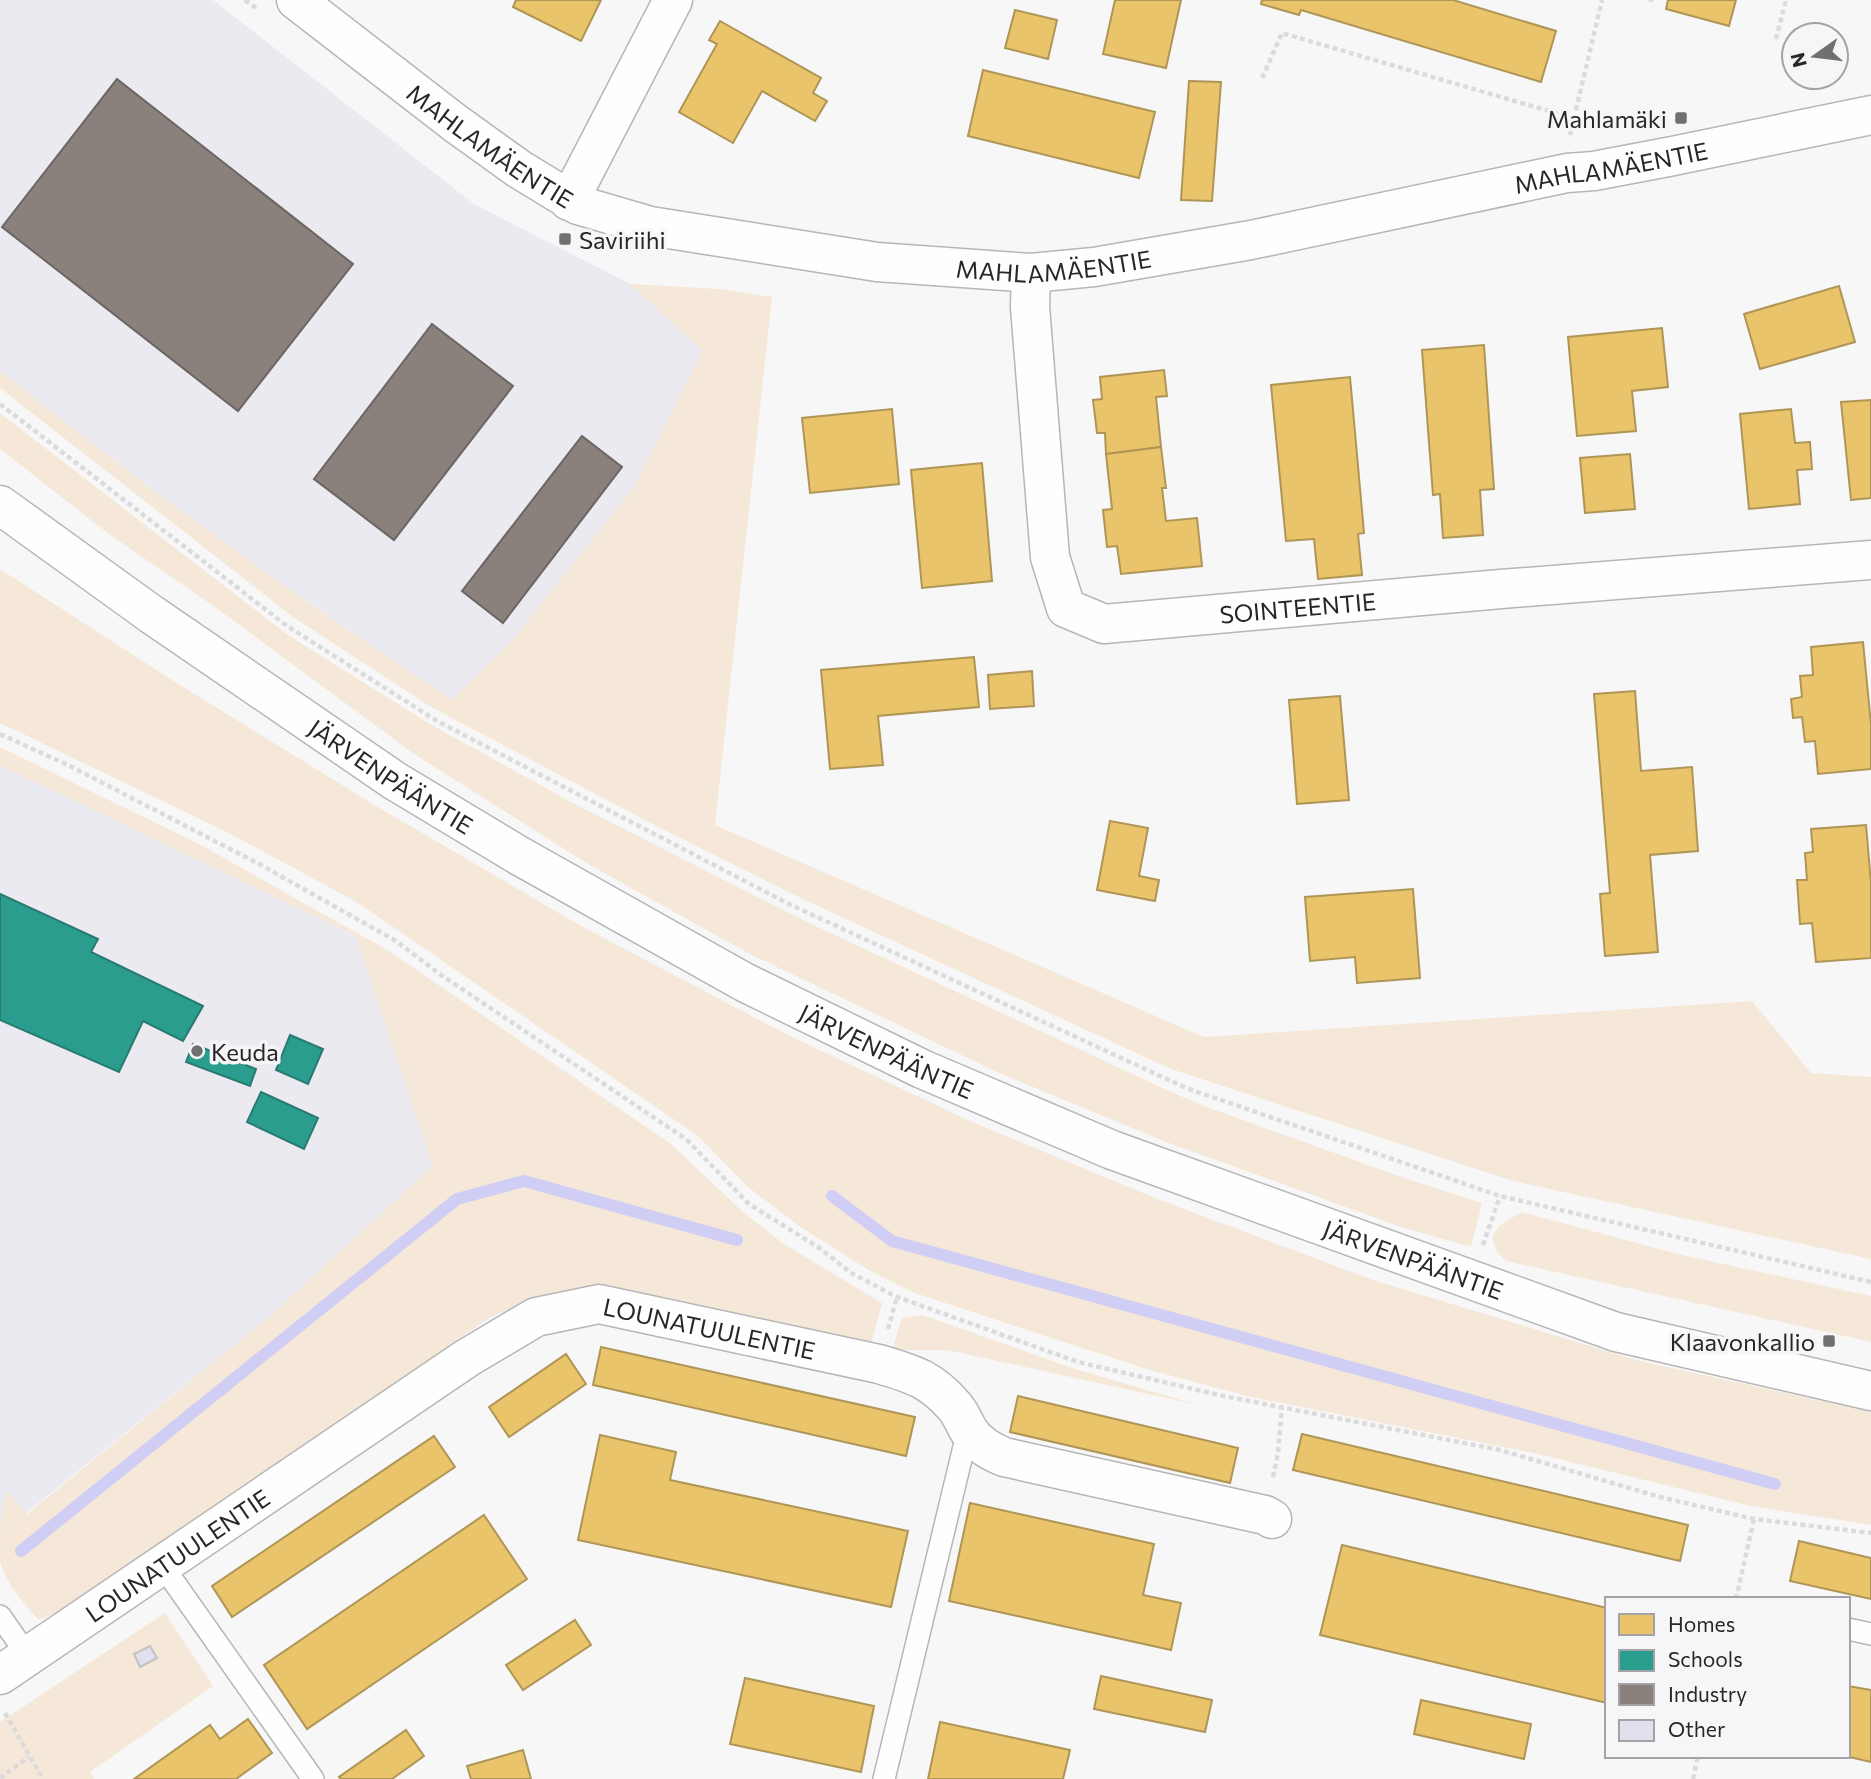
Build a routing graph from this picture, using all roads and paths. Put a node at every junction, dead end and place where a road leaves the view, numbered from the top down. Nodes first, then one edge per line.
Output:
1 (245, 0) edge
2 (673, 0) edge
3 (1602, 0) edge
4 (1786, 0) edge
5 (281, 8) edge
6 (1776, 39) dead end
7 (1262, 78) dead end
8 (1871, 115) edge
9 (1573, 118) junction
10 (1567, 173) junction
11 (569, 201) junction
12 (1031, 273) junction
13 (0, 404) edge
14 (0, 505) edge
15 (1871, 560) edge
16 (0, 734) edge
17 (1500, 1196) junction
18 (1471, 1280) junction
19 (1871, 1282) edge
20 (1871, 1391) edge
21 (1282, 1408) junction
22 (968, 1430) junction
23 (1269, 1517) joint
24 (1755, 1519) junction
25 (1871, 1533) edge
26 (162, 1565) junction
27 (1736, 1597) edge
28 (0, 1616) edge
29 (1850, 1629) edge
30 (1871, 1634) edge
31 (14, 1665) edge
32 (0, 1706) edge
33 (29, 1757) junction
34 (1698, 1758) edge
35 (0, 1778) edge
36 (43, 1779) edge
37 (313, 1779) edge
38 (884, 1779) edge
39 (1693, 1779) edge

1 - 5 path
2 - 11 street
3 - 9 path
4 - 6 path
5 - 11 street, MAHLAMÄENTIE
7 - 9 path
8 - 10 street, MAHLAMÄENTIE
9 - 10 path
10 - 12 street, MAHLAMÄENTIE
11 - 12 street, MAHLAMÄENTIE
12 - 15 street, SOINTEENTIE
13 - 17 path
14 - 18 street, JÄRVENPÄÄNTIE
16 - 21 path
17 - 18 path
17 - 19 path
18 - 20 street, JÄRVENPÄÄNTIE
21 - 23 path
21 - 24 path
22 - 23 street, LOUNATUULENTIE
22 - 26 street, LOUNATUULENTIE
22 - 38 lane
24 - 25 path
24 - 27 path
26 - 31 street, LOUNATUULENTIE
26 - 37 lane
28 - 31 lane
29 - 30 lane
32 - 33 path
33 - 35 path
33 - 36 path
34 - 39 path

